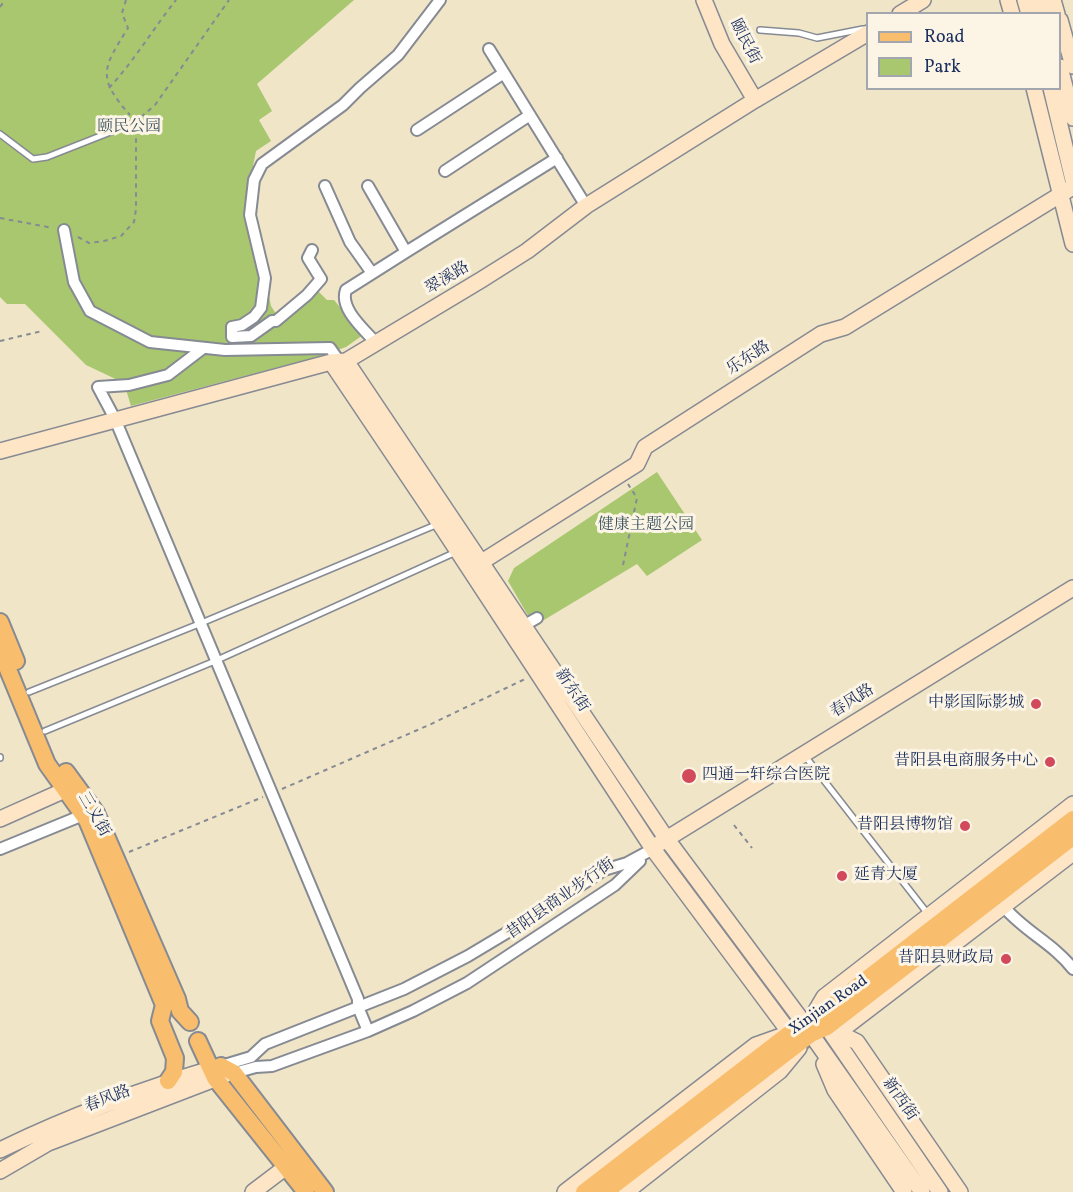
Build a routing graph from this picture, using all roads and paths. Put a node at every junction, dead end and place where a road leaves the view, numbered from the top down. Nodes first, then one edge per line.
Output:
1 (5, 0) edge
2 (126, 0) edge
3 (176, 0) edge
4 (229, 0) edge
5 (440, 0) edge
6 (704, 0) edge
7 (923, 0) edge
8 (0, 7) edge
9 (903, 12) edge
10 (1061, 27) edge
11 (866, 28) edge
12 (760, 30) dead end
13 (866, 34) edge
14 (489, 49) dead end
15 (1073, 66) edge
16 (504, 73) junction
17 (1061, 74) edge
18 (109, 88) junction
19 (1035, 90) edge
20 (1051, 90) edge
21 (754, 100) junction
22 (530, 115) junction
23 (1073, 118) edge
24 (136, 122) junction
25 (417, 130) dead end
26 (0, 134) edge
27 (557, 158) junction
28 (445, 171) dead end
29 (1073, 180) edge
30 (325, 186) dead end
31 (368, 186) dead end
32 (1069, 195) edge
33 (586, 206) junction
34 (0, 218) edge
35 (64, 230) junction
36 (1073, 243) edge
37 (312, 250) dead end
38 (406, 252) junction
39 (372, 273) junction
40 (42, 331) dead end
41 (0, 341) edge
42 (376, 344) junction
43 (202, 349) junction
44 (338, 361) junction
45 (115, 419) junction
46 (0, 451) edge
47 (622, 474) junction
48 (440, 524) junction
49 (458, 551) junction
50 (623, 565) dead end
51 (475, 566) junction
52 (1073, 588) edge
53 (537, 618) dead end
54 (0, 622) edge
55 (199, 624) junction
56 (523, 626) junction
57 (0, 650) edge
58 (215, 660) junction
59 (537, 673) junction
60 (29, 692) junction
61 (45, 731) junction
62 (804, 754) junction
63 (65, 790) junction
64 (273, 793) junction
65 (1073, 804) edge
66 (83, 815) junction
67 (0, 819) edge
68 (1073, 819) edge
69 (734, 825) dead end
70 (1073, 837) edge
71 (666, 838) junction
72 (752, 848) dead end
73 (0, 849) edge
74 (653, 849) junction
75 (1073, 853) edge
76 (116, 857) junction
77 (1004, 907) junction
78 (929, 916) junction
79 (1073, 969) edge
80 (358, 1007) junction
81 (178, 1012) junction
82 (827, 1028) junction
83 (368, 1031) junction
84 (802, 1031) junction
85 (198, 1041) dead end
86 (220, 1071) junction
87 (168, 1081) junction
88 (0, 1150) edge
89 (286, 1167) junction
90 (0, 1171) edge
91 (253, 1192) edge
92 (306, 1192) edge
93 (325, 1192) edge
94 (565, 1192) edge
95 (584, 1192) edge
96 (605, 1192) edge
97 (626, 1192) edge
98 (904, 1192) edge
99 (922, 1192) edge
100 (940, 1192) edge
101 (960, 1192) edge

1 - 8 path
2 - 18 path
3 - 18 path
4 - 24 path
5 - 37 street
6 - 21 main road, 颐民街
7 - 9 main road
10 - 15 main road
11 - 12 lane
13 - 21 main road, 翠溪路
14 - 16 street
16 - 22 street
16 - 25 street
17 - 23 main road
18 - 24 path
19 - 32 main road
20 - 29 main road
21 - 33 main road, 翠溪路
22 - 27 street
22 - 28 street
24 - 26 lane
24 - 35 path
27 - 33 street
27 - 38 street
30 - 39 street
31 - 38 street
32 - 36 main road
32 - 47 main road, 乐东路
33 - 42 main road, 翠溪路
34 - 35 path
35 - 43 street
38 - 39 street
39 - 42 street
40 - 41 path
42 - 44 main road, 翠溪路
43 - 44 street
43 - 45 street
44 - 45 main road, 翠溪路
44 - 48 main road, 新东街
44 - 51 main road, 新东街
45 - 46 main road, 翠溪路
45 - 55 street
47 - 50 path
47 - 51 main road, 乐东路
48 - 49 main road, 新东街
48 - 55 lane
49 - 51 main road, 新东街
49 - 58 lane
51 - 56 main road, 新东街
51 - 59 main road, 新东街
52 - 62 main road, 春风路
53 - 56 street
54 - 60 main road, 三义街
55 - 58 street
55 - 60 lane
56 - 71 main road, 新东街
57 - 63 main road, 三义街
58 - 61 lane
58 - 64 street
59 - 64 path
59 - 74 main road, 新东街
60 - 61 main road, 三义街
61 - 76 main road, 三义街
62 - 71 main road, 春风路
62 - 78 lane
63 - 66 main road, 三义街
63 - 67 main road
64 - 76 path
64 - 80 street
65 - 78 main road
66 - 73 street
66 - 81 main road, 三义街
68 - 84 main road, Xinjian Road
69 - 72 path
70 - 82 main road, Xinjian Road
71 - 74 main road, 春风路
71 - 84 main road, 新东街
74 - 80 street, 昔阳县商业步行街
74 - 83 street, 昔阳县商业步行街
74 - 84 main road, 新东街
75 - 77 main road
76 - 81 main road, 三义街
77 - 79 street
77 - 82 main road
78 - 84 main road
80 - 83 street
80 - 86 street, 昔阳县商业步行街
81 - 87 main road, 三义街
82 - 84 main road, Xinjian Road
82 - 100 main road, 新西街
82 - 101 main road
83 - 86 street, 昔阳县商业步行街
84 - 94 main road
84 - 95 main road, Xinjian Road
84 - 96 main road, Xinjian Road
84 - 97 main road
84 - 98 main road
84 - 99 main road, 新西街
85 - 86 main road
86 - 87 main road, 春风路
86 - 89 main road
86 - 90 main road, 春风路
86 - 93 main road
87 - 88 main road, 春风路
89 - 91 main road
89 - 92 main road

